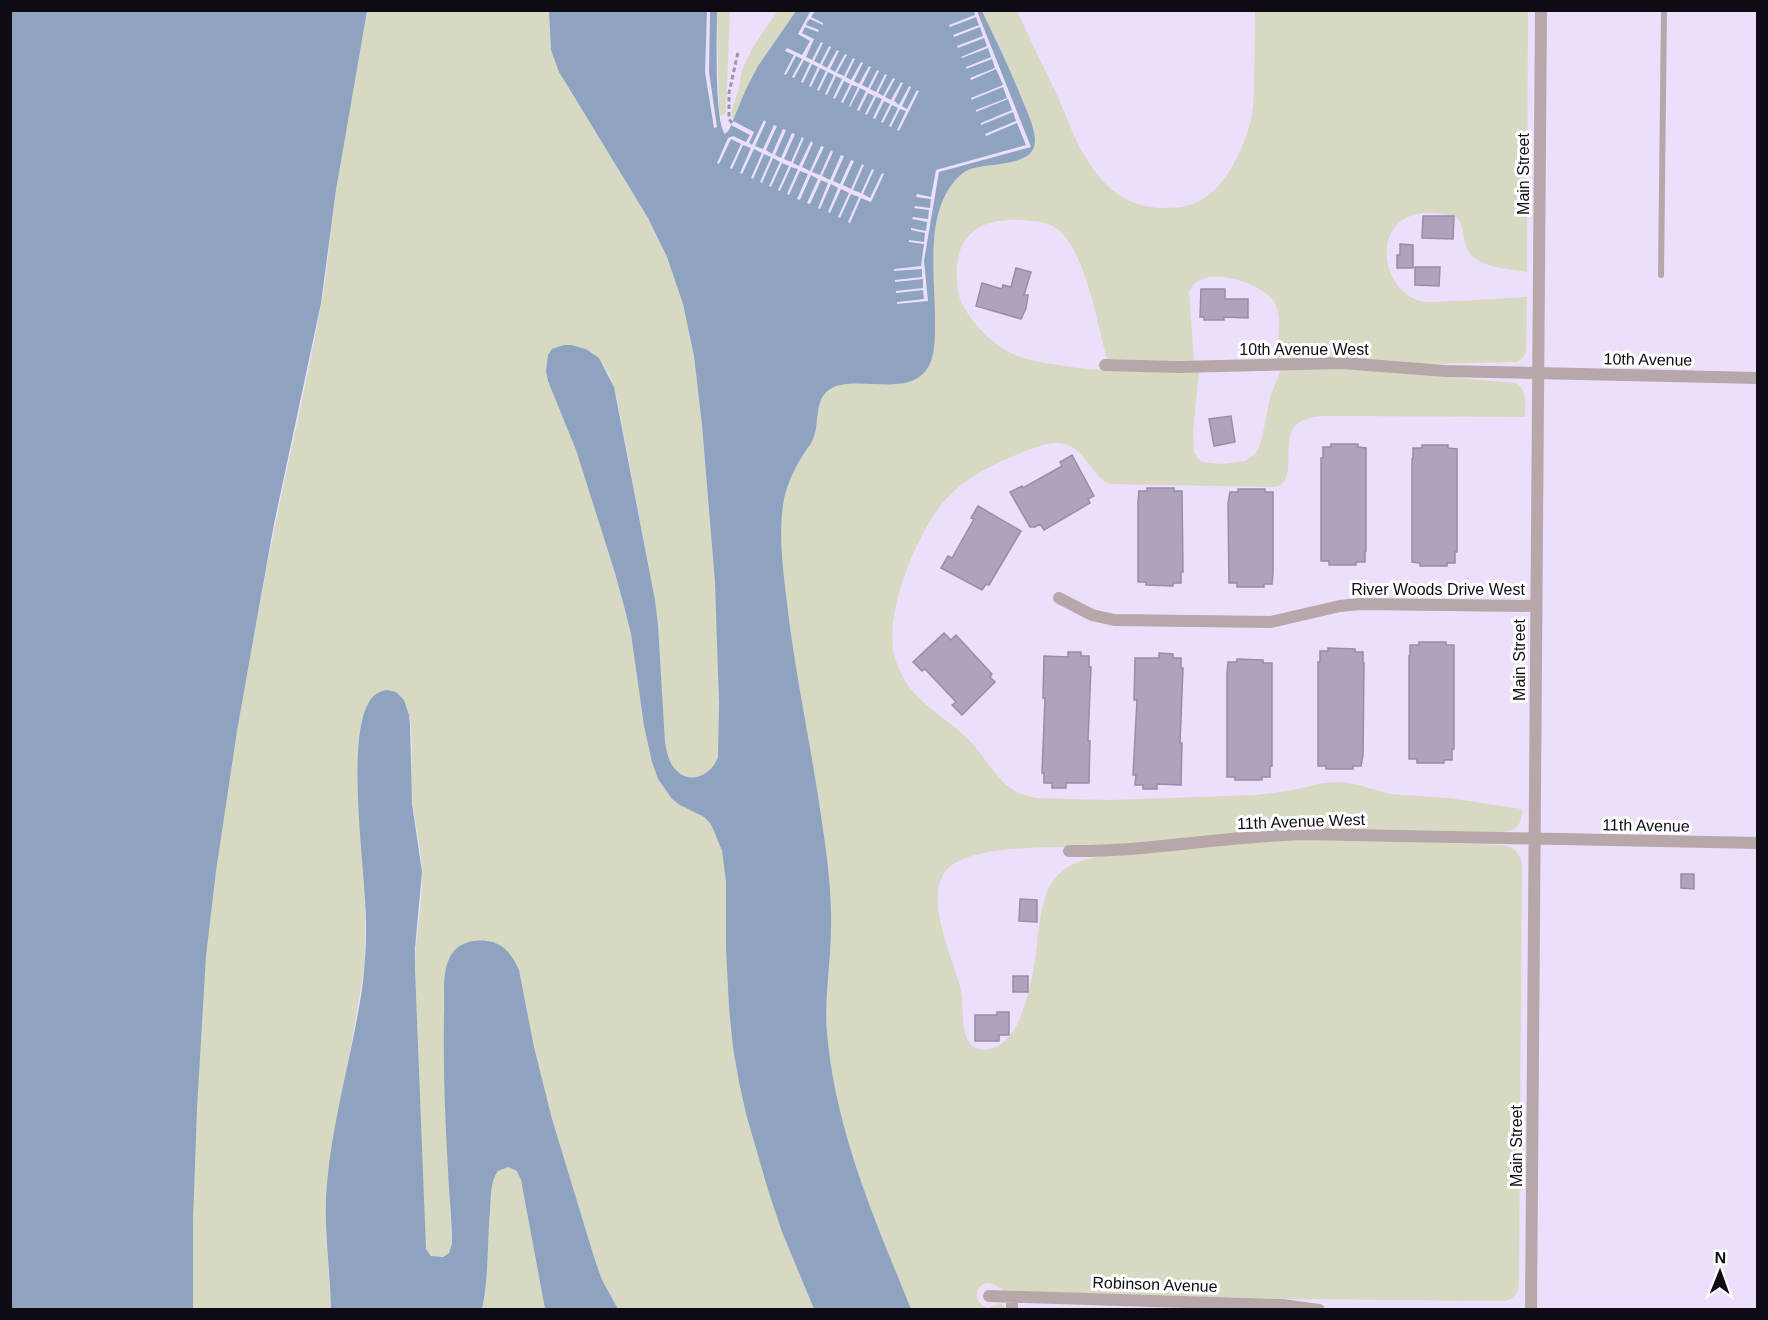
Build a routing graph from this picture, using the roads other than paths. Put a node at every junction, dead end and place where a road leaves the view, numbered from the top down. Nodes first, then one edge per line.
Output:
1 (1541, 10) edge
2 (1664, 10) edge
3 (1661, 275) dead end
4 (1105, 365) dead end
5 (1538, 374) junction
6 (1758, 378) edge
7 (1059, 598) dead end
8 (1536, 606) junction
9 (1534, 840) junction
10 (1758, 843) edge
11 (1069, 851) dead end
12 (989, 1296) dead end
13 (1012, 1303) edge
14 (1319, 1310) edge
15 (1531, 1310) edge

1 - 5 street, Main Street
2 - 3 lane
4 - 5 street, 10th Avenue West
5 - 6 street, 10th Avenue
5 - 8 street, Main Street
7 - 8 street, River Woods Drive West
8 - 9 street, Main Street
9 - 10 street, 11th Avenue
9 - 11 street, 11th Avenue West
9 - 15 street, Main Street
12 - 13 street, Robinson Avenue
13 - 14 street, Robinson Avenue

